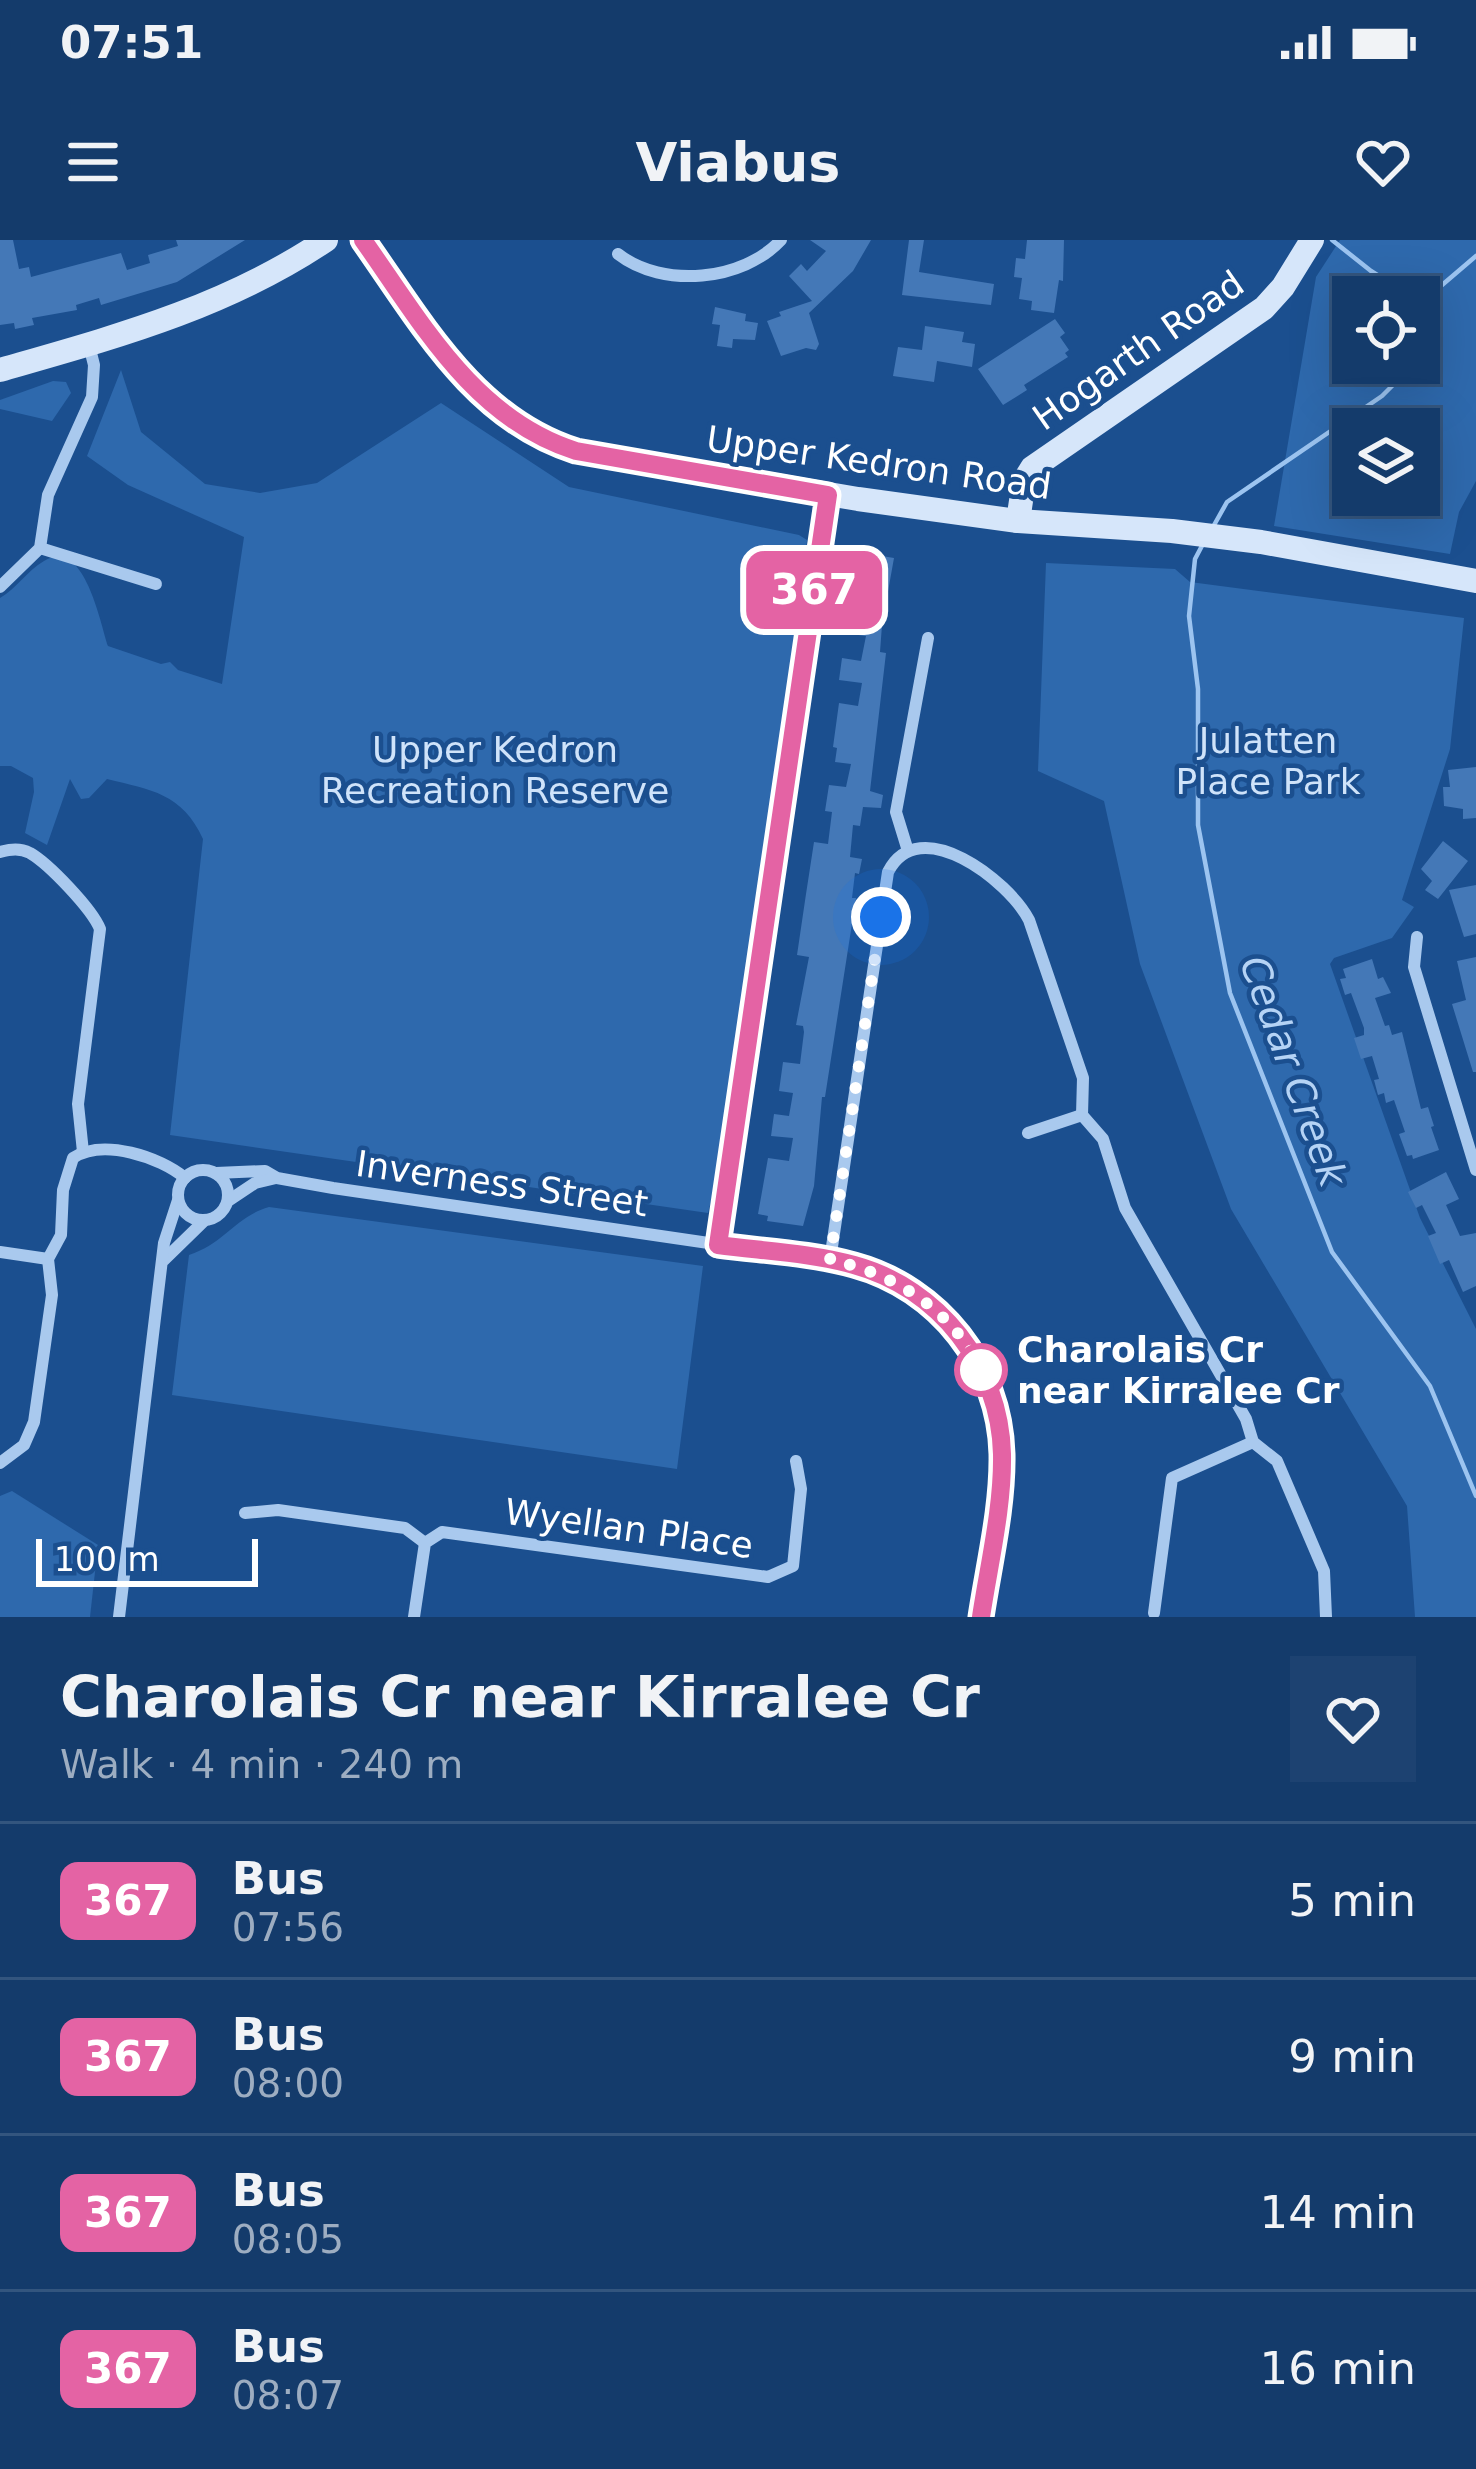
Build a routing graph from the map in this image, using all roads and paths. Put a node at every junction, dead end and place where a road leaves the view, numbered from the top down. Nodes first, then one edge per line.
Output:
1 (326, 240) edge
2 (363, 240) edge
3 (781, 240) edge
4 (1312, 240) edge
5 (618, 254) dead end
6 (89, 345) junction
7 (0, 370) edge
8 (828, 495) junction
9 (1018, 521) junction
10 (40, 548) junction
11 (1476, 581) edge
12 (156, 584) dead end
13 (0, 587) edge
14 (928, 638) dead end
15 (908, 851) junction
16 (0, 852) edge
17 (1417, 937) dead end
18 (1082, 1115) junction
19 (1028, 1133) dead end
20 (82, 1152) junction
21 (1476, 1170) edge
22 (216, 1173) junction
23 (184, 1178) junction
24 (277, 1178) junction
25 (178, 1200) junction
26 (228, 1201) junction
27 (205, 1221) junction
28 (718, 1245) junction
29 (0, 1252) edge
30 (48, 1259) junction
31 (830, 1260) junction
32 (164, 1262) junction
33 (1252, 1442) junction
34 (796, 1461) dead end
35 (0, 1463) edge
36 (245, 1513) dead end
37 (425, 1544) junction
38 (1154, 1613) dead end
39 (119, 1617) edge
40 (415, 1617) edge
41 (981, 1617) edge
42 (1326, 1617) edge

1 - 6 main road
2 - 8 main road, Upper Kedron Road
3 - 5 street
4 - 9 main road, Hogarth Road
6 - 7 main road
6 - 10 street
8 - 9 main road, Upper Kedron Road
8 - 28 street
9 - 11 main road, Upper Kedron Road
10 - 12 street
10 - 13 street
14 - 15 street
15 - 18 street
15 - 31 street
16 - 20 street
17 - 21 street
18 - 19 street
18 - 33 street
20 - 23 street
20 - 30 street
22 - 23 street
22 - 24 street, Inverness Street
22 - 26 street
23 - 25 street
24 - 26 street
24 - 28 street, Inverness Street
25 - 27 street
25 - 32 street
26 - 27 street
27 - 32 street
28 - 31 street, Inverness Street
29 - 30 street
30 - 35 street
31 - 41 street, Inverness Street
32 - 39 street
33 - 38 street
33 - 42 street
34 - 37 street, Wyellan Place
36 - 37 street
37 - 40 street

